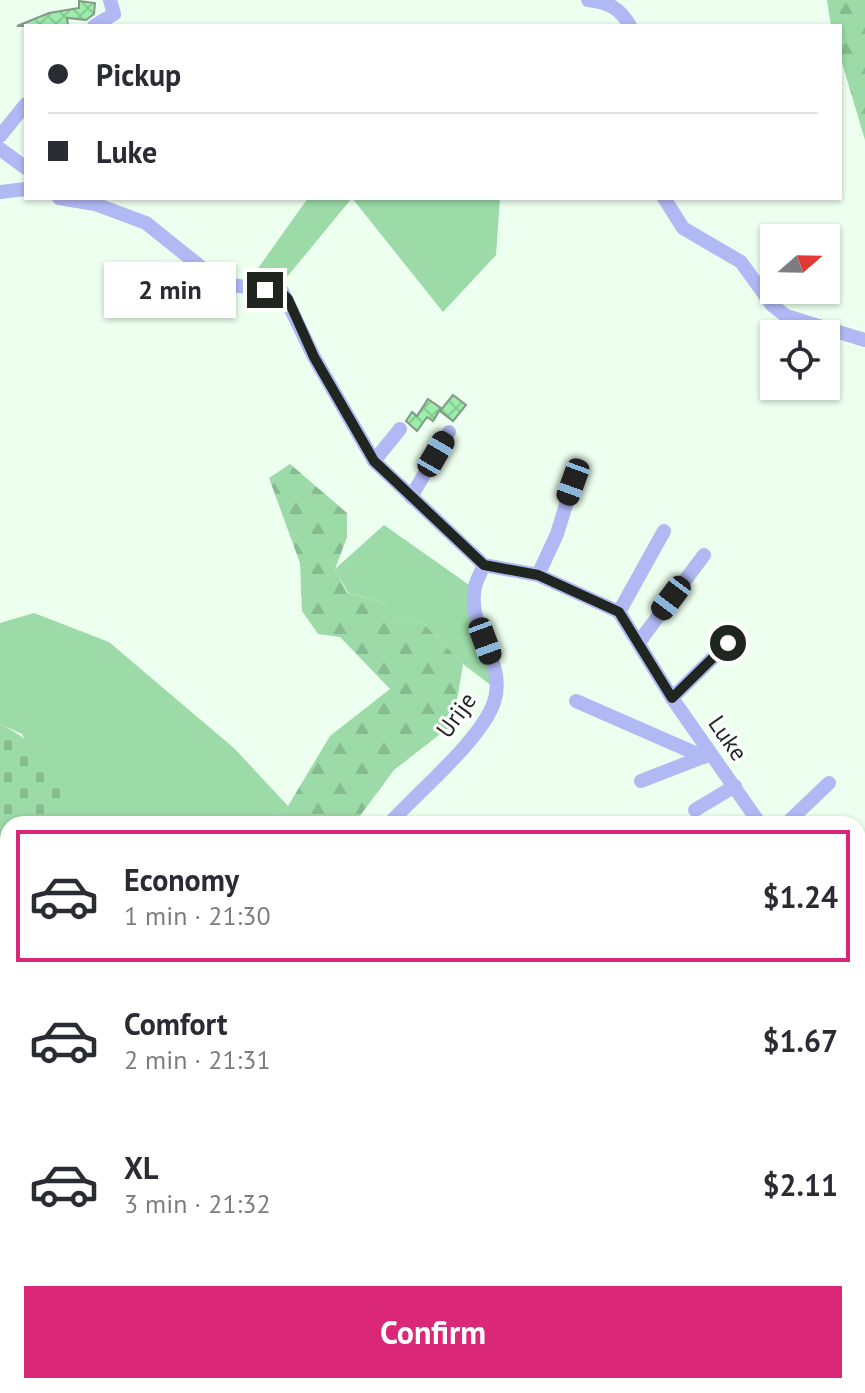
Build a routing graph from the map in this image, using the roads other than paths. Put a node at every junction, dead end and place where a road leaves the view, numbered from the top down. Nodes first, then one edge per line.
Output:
1 (110, 0) edge
2 (588, 0) edge
3 (97, 24) edge
4 (629, 24) edge
5 (24, 106) edge
6 (0, 136) edge
7 (0, 149) edge
8 (24, 167) edge
9 (24, 189) edge
10 (0, 192) edge
11 (71, 200) edge
12 (665, 200) edge
13 (865, 340) edge
14 (400, 429) dead end
15 (449, 432) dead end
16 (374, 461) junction
17 (573, 482) dead end
18 (411, 497) junction
19 (664, 531) dead end
20 (704, 555) dead end
21 (484, 565) junction
22 (538, 575) junction
23 (619, 612) junction
24 (639, 642) junction
25 (728, 643) dead end
26 (672, 698) junction
27 (576, 701) dead end
28 (708, 755) junction
29 (641, 781) dead end
30 (829, 783) dead end
31 (735, 786) junction
32 (695, 810) dead end
33 (397, 816) edge
34 (755, 816) edge
35 (794, 816) edge

1 - 3 street
2 - 4 street
5 - 6 street
7 - 8 street
9 - 10 street
11 - 16 street
12 - 13 street
14 - 16 street
15 - 18 street
16 - 18 street
17 - 22 street
18 - 21 street
19 - 23 street
20 - 24 street
21 - 22 street
21 - 33 street, Urije
22 - 23 street
23 - 24 street, Luke
24 - 26 street, Luke
25 - 26 street
26 - 28 street, Luke
27 - 28 street
28 - 29 street
28 - 31 street, Luke
30 - 35 street
31 - 32 street
31 - 34 street, Luke

